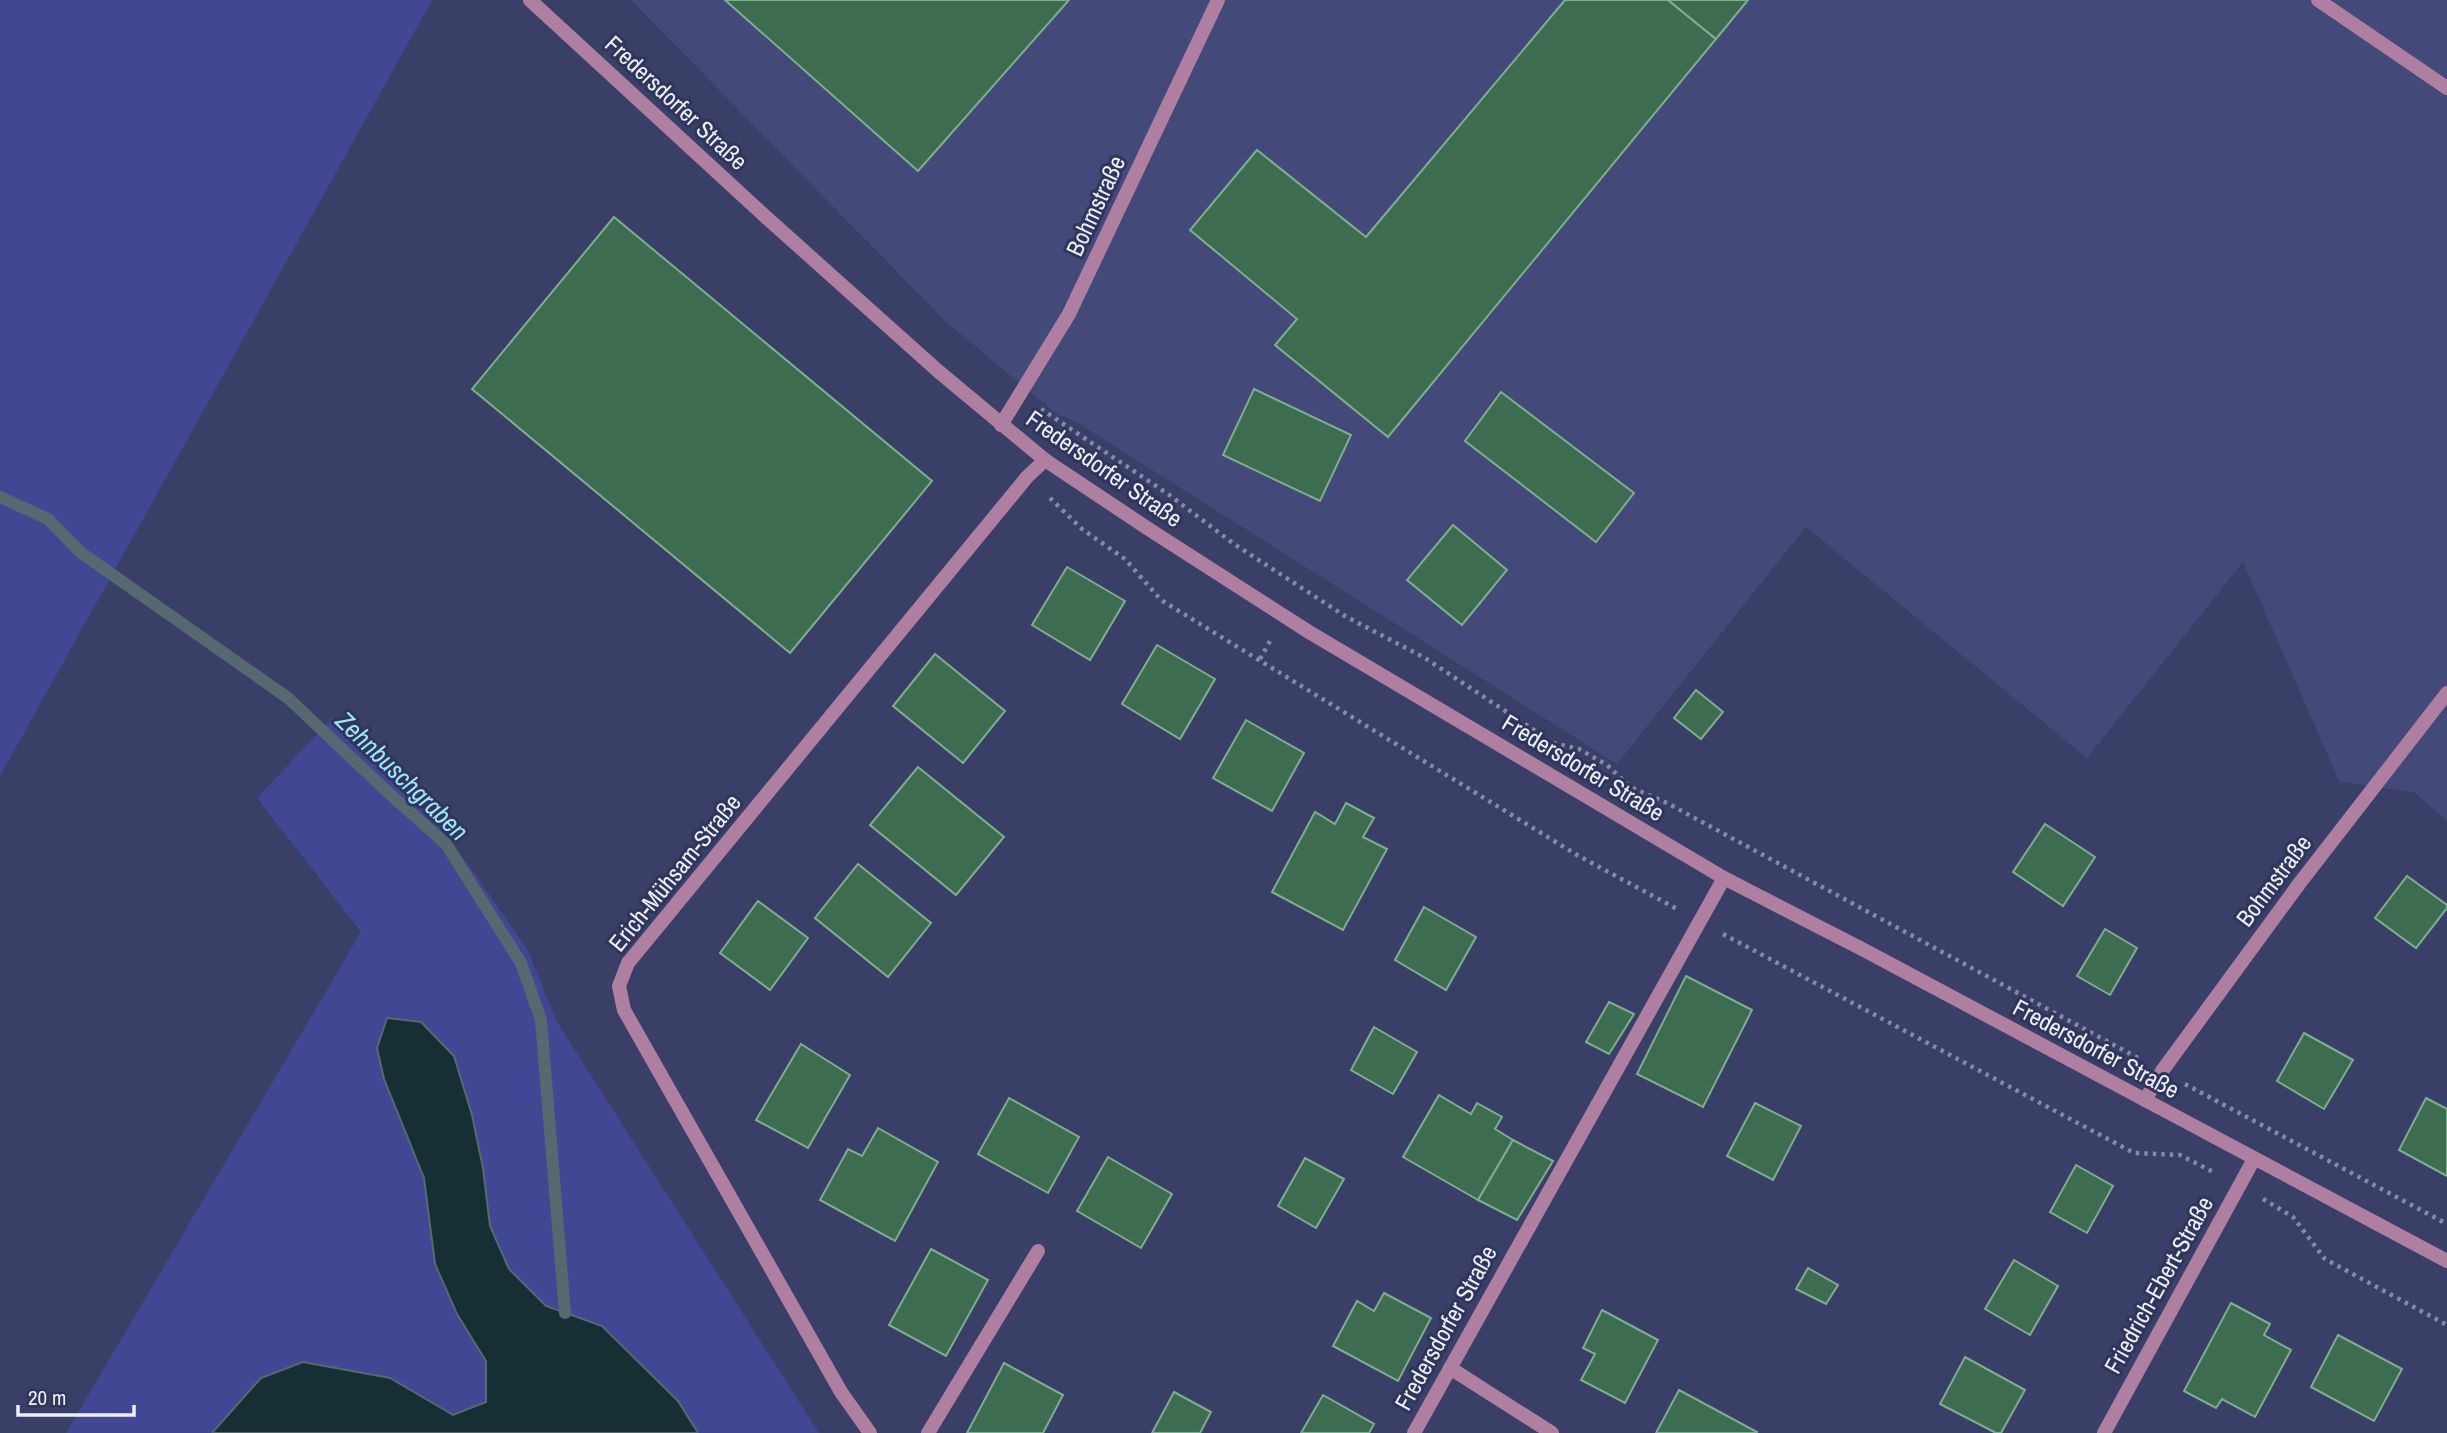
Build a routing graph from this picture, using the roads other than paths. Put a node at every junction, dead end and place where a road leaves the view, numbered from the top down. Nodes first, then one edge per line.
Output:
1 (530, 0) edge
2 (1218, 0) edge
3 (2318, 0) edge
4 (2447, 88) edge
5 (1001, 425) junction
6 (1045, 460) junction
7 (2447, 693) edge
8 (1724, 878) junction
9 (2145, 1100) junction
10 (2254, 1158) junction
11 (1038, 1251) dead end
12 (2447, 1261) edge
13 (1450, 1368) junction
14 (870, 1433) edge
15 (928, 1433) edge
16 (1414, 1433) edge
17 (1552, 1433) edge
18 (2104, 1433) edge

1 - 5 street, Fredersdorfer Straße
2 - 5 street, Bohmstraße
3 - 4 street
5 - 6 street, Fredersdorfer Straße
6 - 8 street, Fredersdorfer Straße
6 - 14 street, Erich-Mühsam-Straße
7 - 9 street, Bohmstraße
8 - 9 street, Fredersdorfer Straße
8 - 13 street, Fredersdorfer Straße
9 - 10 street, Fredersdorfer Straße
10 - 12 street, Fredersdorfer Straße
10 - 18 street, Friedrich-Ebert-Straße
11 - 15 street
13 - 16 street, Fredersdorfer Straße
13 - 17 street

